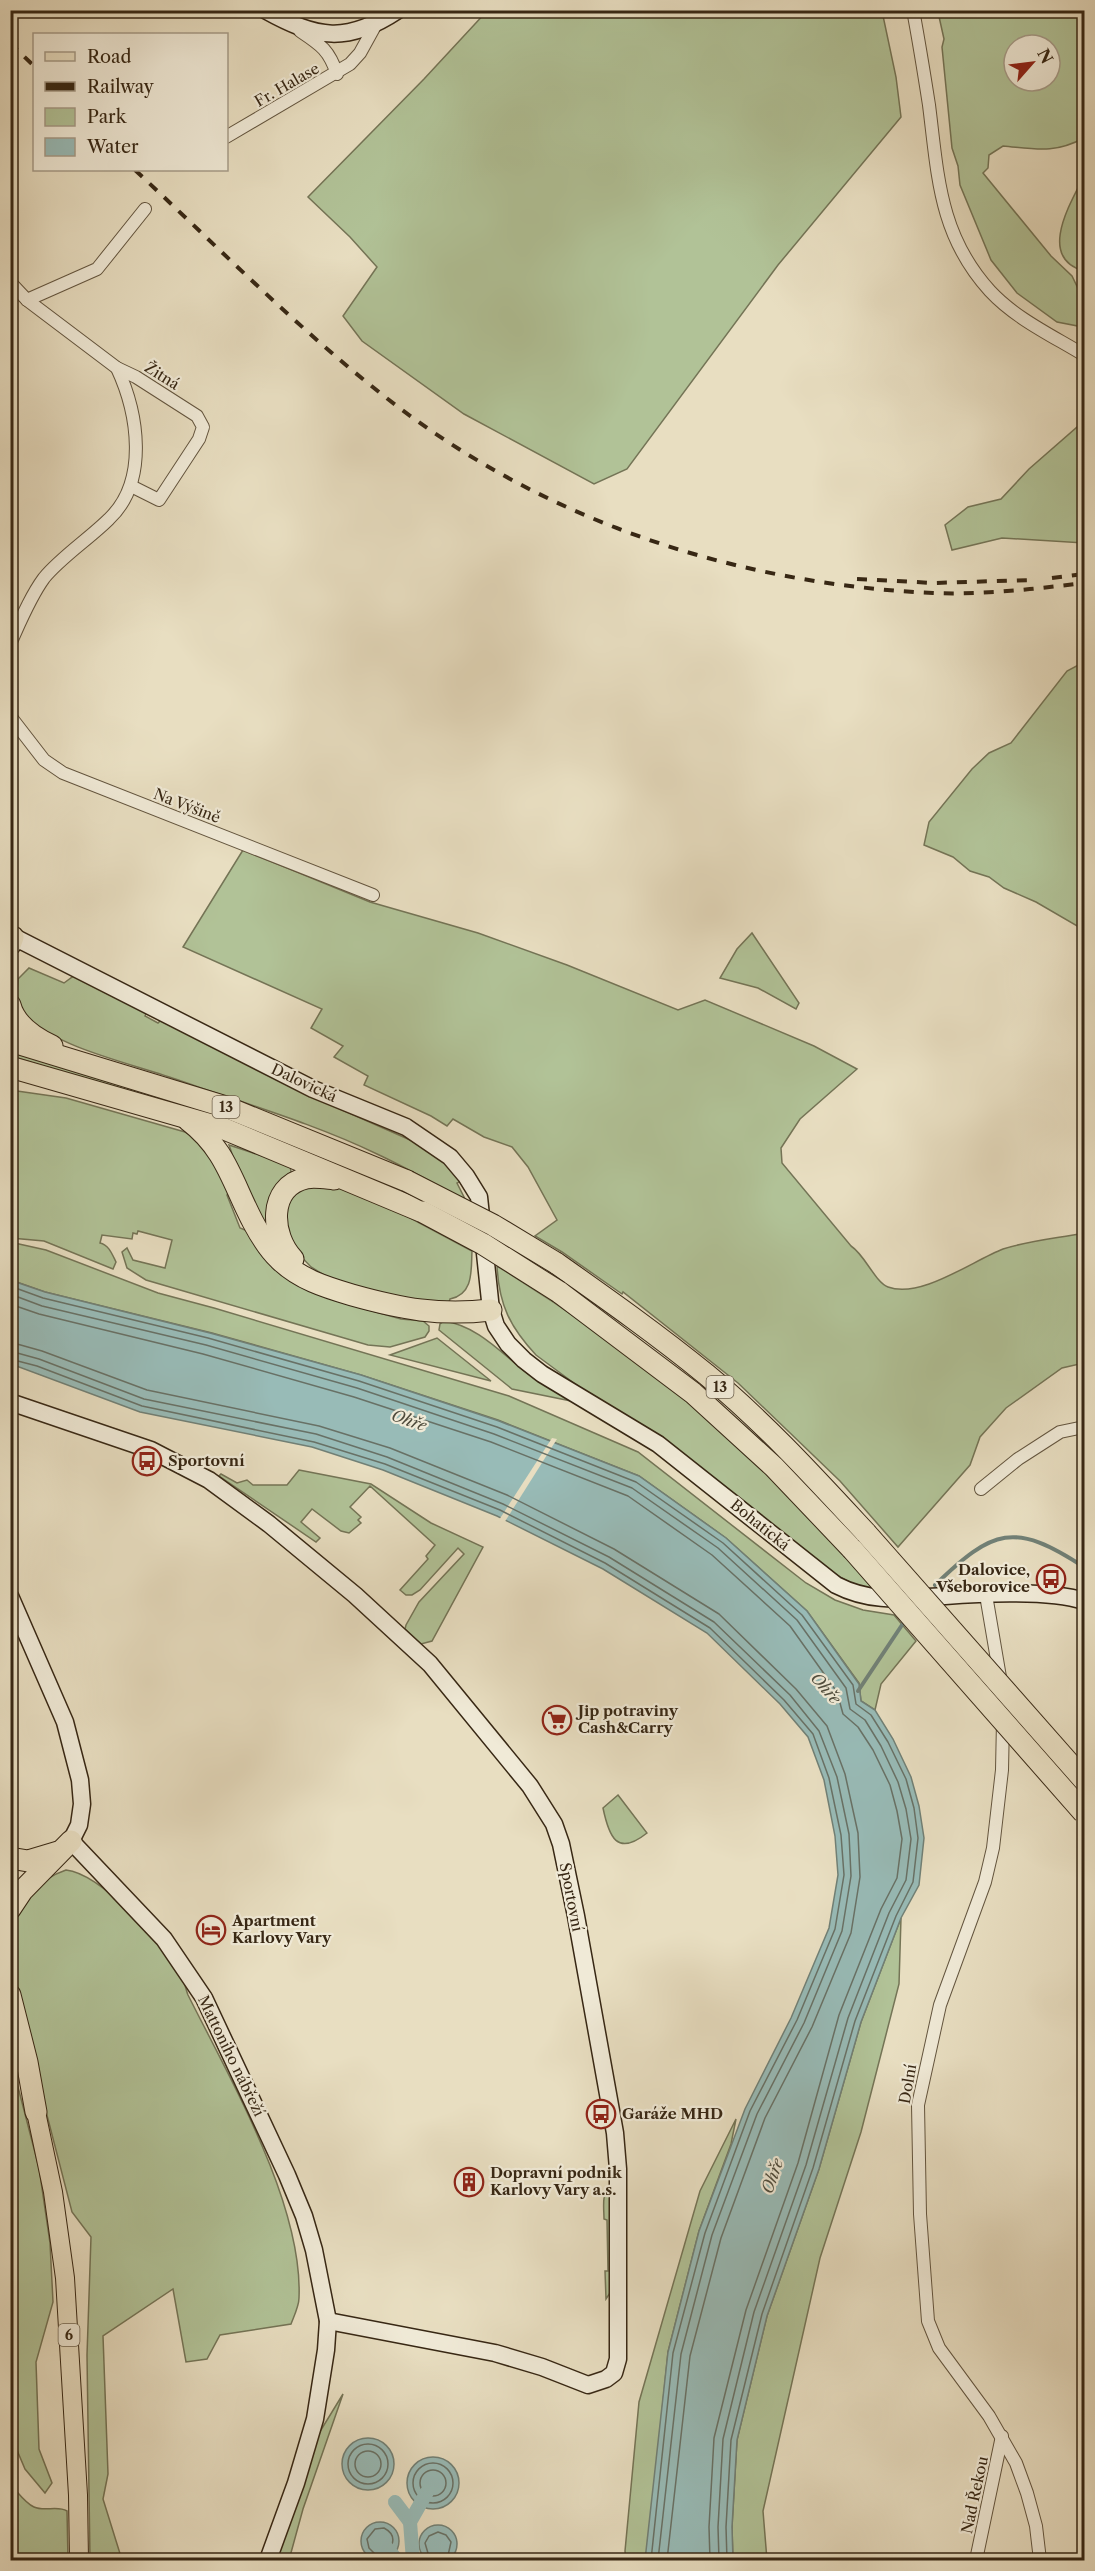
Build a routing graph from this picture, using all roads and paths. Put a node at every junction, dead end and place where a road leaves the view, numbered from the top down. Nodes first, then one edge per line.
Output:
1 (265, 10) edge
2 (398, 10) edge
3 (913, 10) edge
4 (376, 24) junction
5 (295, 27) junction
6 (337, 74) junction
7 (228, 136) edge
8 (145, 209) dead end
9 (10, 282) edge
10 (27, 300) junction
11 (1084, 355) edge
12 (117, 368) junction
13 (131, 486) junction
14 (10, 644) edge
15 (10, 716) edge
16 (373, 895) dead end
17 (11, 939) edge
18 (10, 1005) edge
19 (10, 1041) edge
20 (10, 1067) edge
21 (99, 1068) junction
22 (10, 1081) edge
23 (77, 1087) junction
24 (185, 1117) junction
25 (354, 1181) junction
26 (331, 1288) junction
27 (491, 1310) junction
28 (10, 1402) edge
29 (1084, 1427) edge
30 (981, 1489) dead end
31 (986, 1595) junction
32 (10, 1596) edge
33 (1084, 1600) edge
34 (1084, 1780) edge
35 (1084, 1813) edge
36 (66, 1846) junction
37 (10, 1858) edge
38 (10, 1909) edge
39 (11, 1997) edge
40 (10, 2040) edge
41 (36, 2112) junction
42 (328, 2321) junction
43 (1002, 2436) junction
44 (79, 2560) edge
45 (268, 2560) edge
46 (976, 2560) edge
47 (1040, 2560) edge

1 - 5 street
2 - 4 street
3 - 11 street
4 - 5 street
4 - 6 street
5 - 6 street, Fr. Halase
6 - 7 street, Fr. Halase
8 - 10 street
9 - 10 street, Žitná
10 - 12 street, Žitná
12 - 13 street
12 - 13 street, Žitná
13 - 14 street
15 - 16 street, Na Výšině
17 - 27 street, Dalovická
18 - 21 highway
19 - 21 highway, 13
20 - 23 highway, 13
21 - 34 highway, 13, bridge
22 - 23 highway
23 - 24 highway, 13
24 - 25 highway, 13
24 - 26 highway
25 - 26 highway
25 - 35 highway, 13, bridge
26 - 27 highway
27 - 31 street, Bohatická
28 - 42 street, Sportovní
29 - 30 street
31 - 33 street, Bohatická
31 - 43 street, Dolní
32 - 36 street
36 - 37 highway
36 - 38 highway
36 - 42 street, Mattoniho nábřeží
39 - 41 highway, 6
40 - 41 highway, 6
41 - 44 main road, 6
42 - 45 street, Mattoniho nábřeží
43 - 46 street, Nad Řekou
43 - 47 street, Dolní

